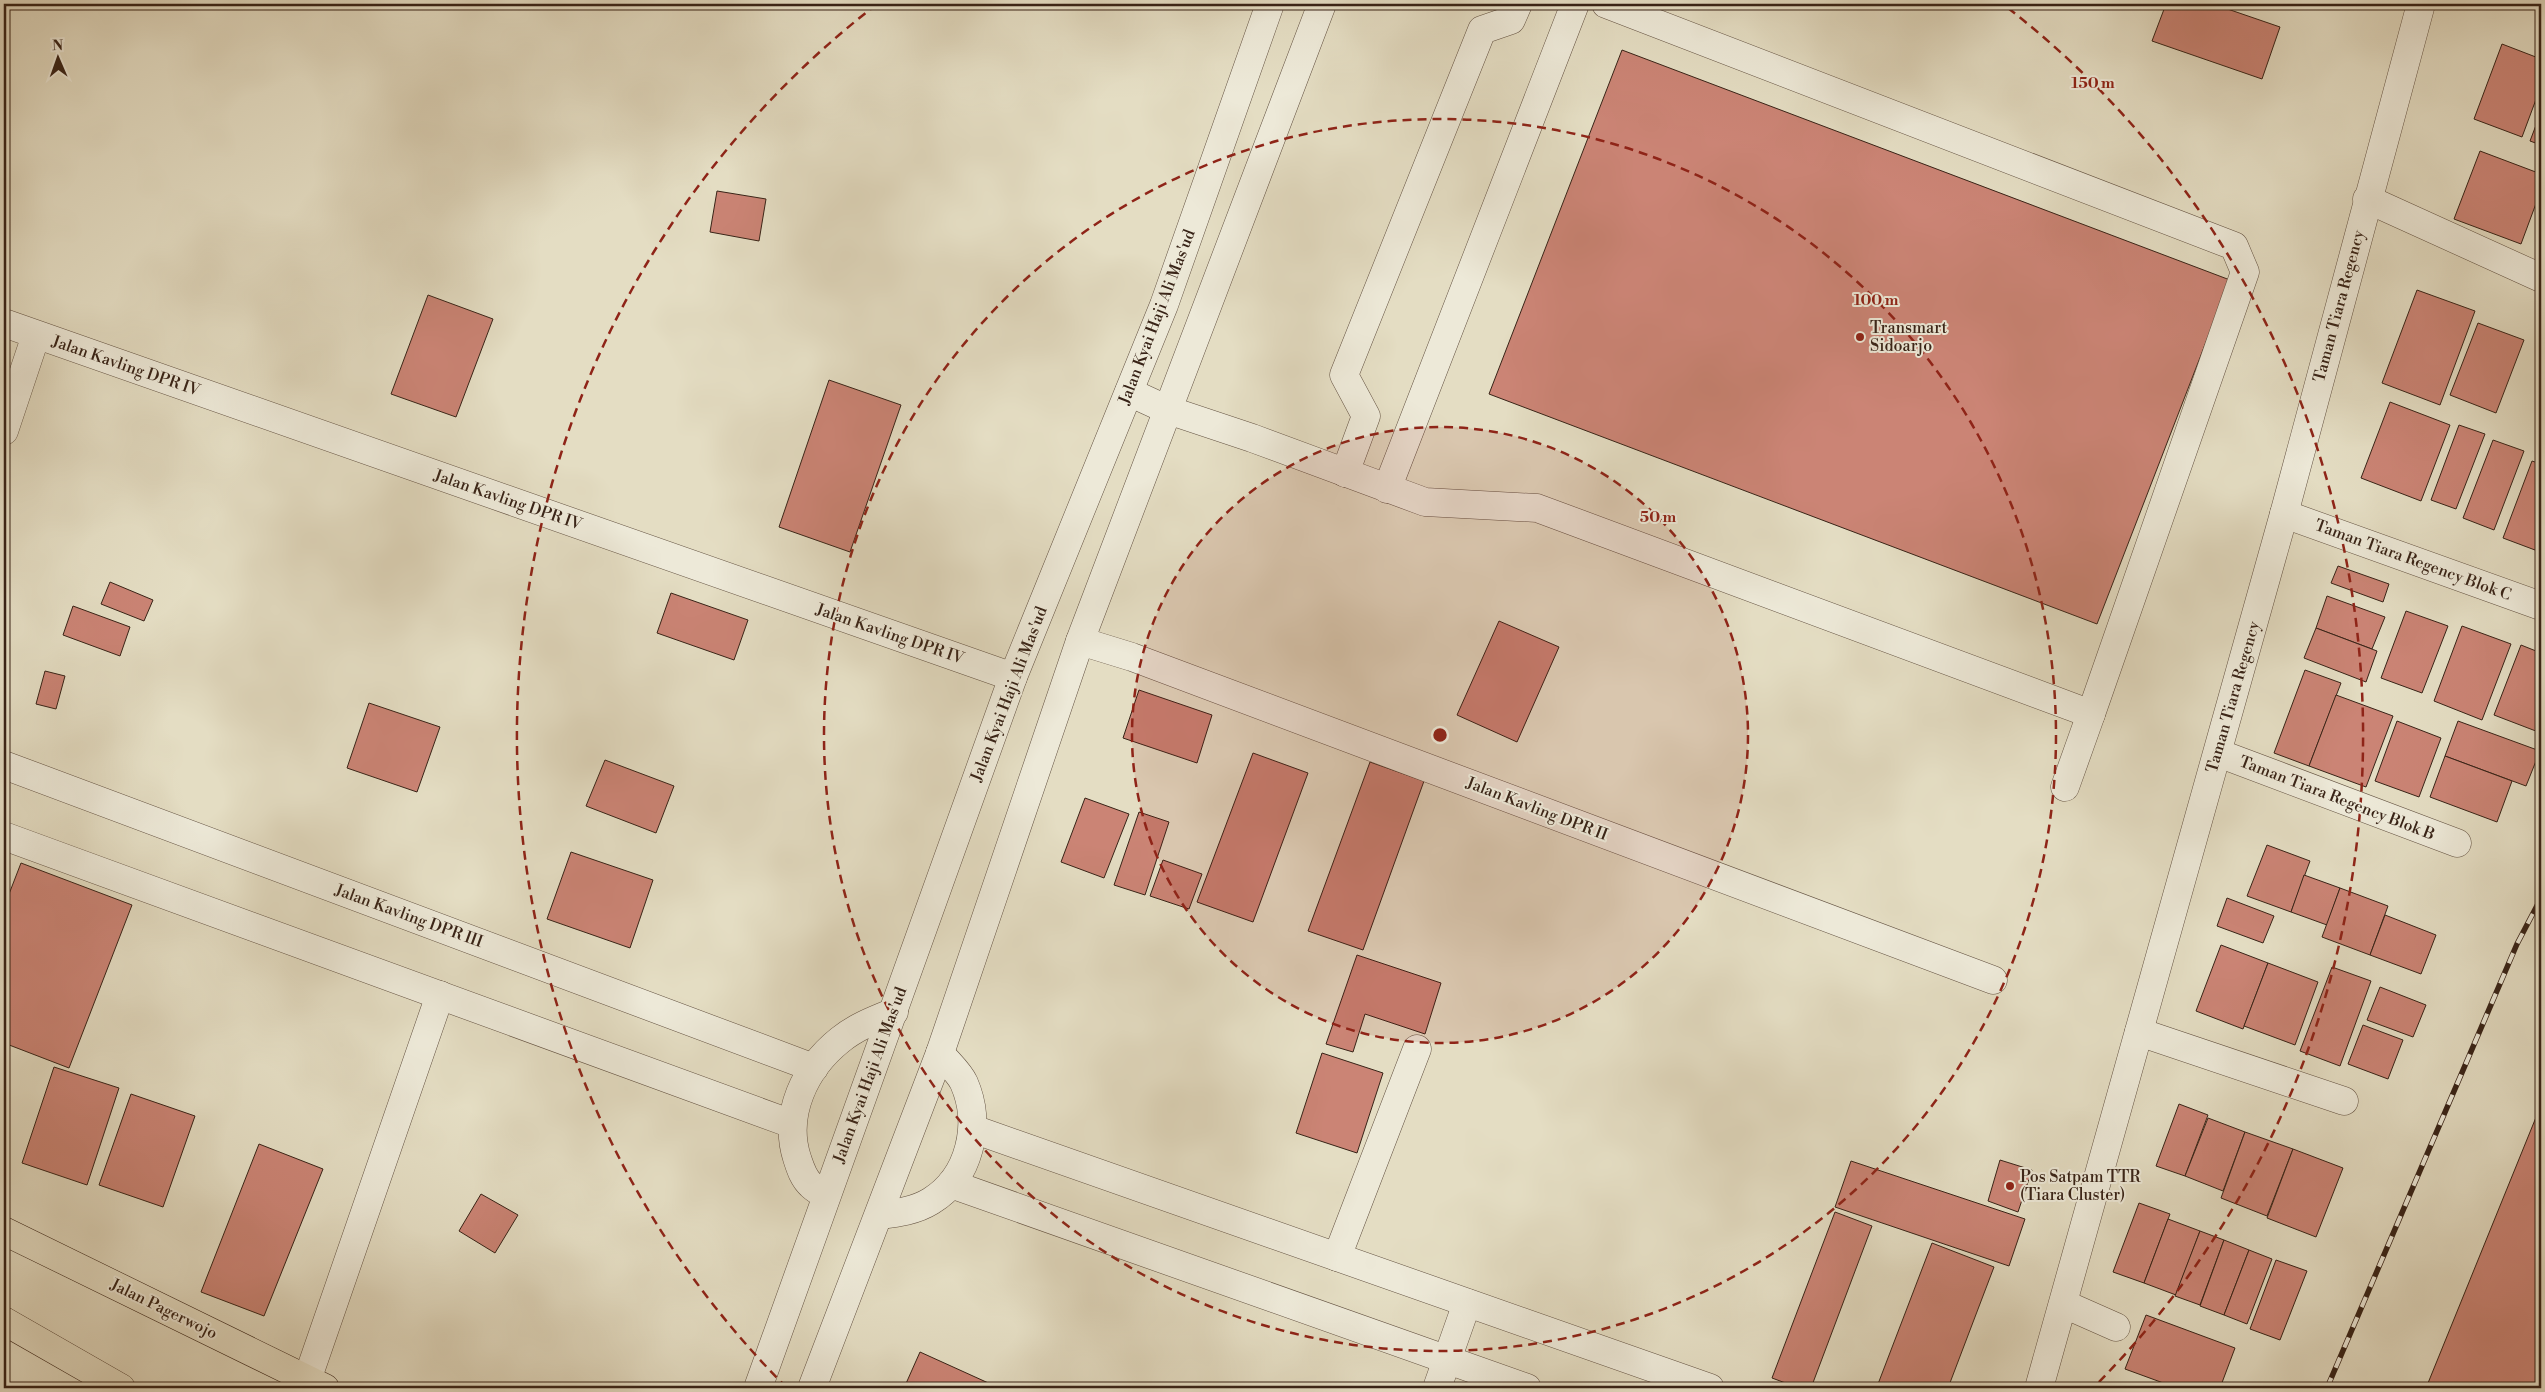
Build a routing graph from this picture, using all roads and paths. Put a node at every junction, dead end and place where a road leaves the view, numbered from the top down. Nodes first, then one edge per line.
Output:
1 (1270, 4) edge
2 (1322, 4) edge
3 (1518, 4) edge
4 (1575, 4) edge
5 (1606, 4) edge
6 (2421, 4) edge
7 (2367, 199) junction
8 (2541, 278) edge
9 (4, 323) edge
10 (36, 335) junction
11 (1129, 392) junction
12 (1168, 410) junction
13 (4, 431) edge
14 (1345, 473) junction
15 (1387, 489) junction
16 (2284, 514) junction
17 (2541, 606) edge
18 (1080, 641) junction
19 (1012, 677) junction
20 (2091, 714) junction
21 (2218, 753) junction
22 (4, 765) edge
23 (2066, 787) dead end
24 (4, 836) edge
25 (2457, 843) dead end
26 (1993, 980) dead end
27 (440, 995) junction
28 (894, 1012) junction
29 (2139, 1032) junction
30 (1417, 1049) dead end
31 (940, 1053) junction
32 (814, 1068) junction
33 (2344, 1101) dead end
34 (792, 1124) junction
35 (973, 1129) junction
36 (951, 1184) junction
37 (826, 1196) junction
38 (880, 1215) junction
39 (4, 1231) edge
40 (1337, 1257) junction
41 (1468, 1303) junction
42 (2064, 1304) junction
43 (4, 1321) edge
44 (2116, 1327) dead end
45 (1448, 1360) junction
46 (316, 1384) edge
47 (121, 1388) edge
48 (758, 1388) edge
49 (812, 1388) edge
50 (1437, 1388) edge
51 (1527, 1388) edge
52 (1710, 1388) edge
53 (2040, 1388) edge

1 - 11 street, Jalan Kyai Haji Ali Mas'ud
2 - 12 street
3 - 14 street
4 - 15 street
5 - 20 street
6 - 7 street, Taman Tiara Regency
7 - 8 street
7 - 16 street, Taman Tiara Regency
9 - 10 street, Jalan Kavling DPR IV
10 - 13 street
10 - 19 street, Jalan Kavling DPR IV
11 - 12 street
11 - 19 street, Jalan Kyai Haji Ali Mas'ud
12 - 14 street
12 - 18 street
14 - 15 street
15 - 20 street
16 - 17 street, Taman Tiara Regency Blok C
16 - 21 street, Taman Tiara Regency
18 - 26 street, Jalan Kavling DPR II
18 - 31 street
19 - 28 street, Jalan Kyai Haji Ali Mas'ud
20 - 23 street
21 - 25 street, Taman Tiara Regency Blok B
21 - 29 street, Taman Tiara Regency
22 - 32 street, Jalan Kavling DPR III
24 - 27 street
27 - 34 street
27 - 46 street
28 - 32 street
28 - 37 street, Jalan Kyai Haji Ali Mas'ud
29 - 33 street
29 - 42 street, Taman Tiara Regency
30 - 40 street
31 - 35 street
31 - 38 street
32 - 34 street
34 - 37 street
35 - 36 street
35 - 40 street
36 - 38 street
36 - 45 street
37 - 48 street, Jalan Kyai Haji Ali Mas'ud
38 - 49 street
39 - 46 main road, Jalan Pagerwojo
40 - 41 street
41 - 45 street
41 - 52 street
42 - 44 street
42 - 53 street, Taman Tiara Regency
43 - 47 main road
45 - 50 street
45 - 51 street

